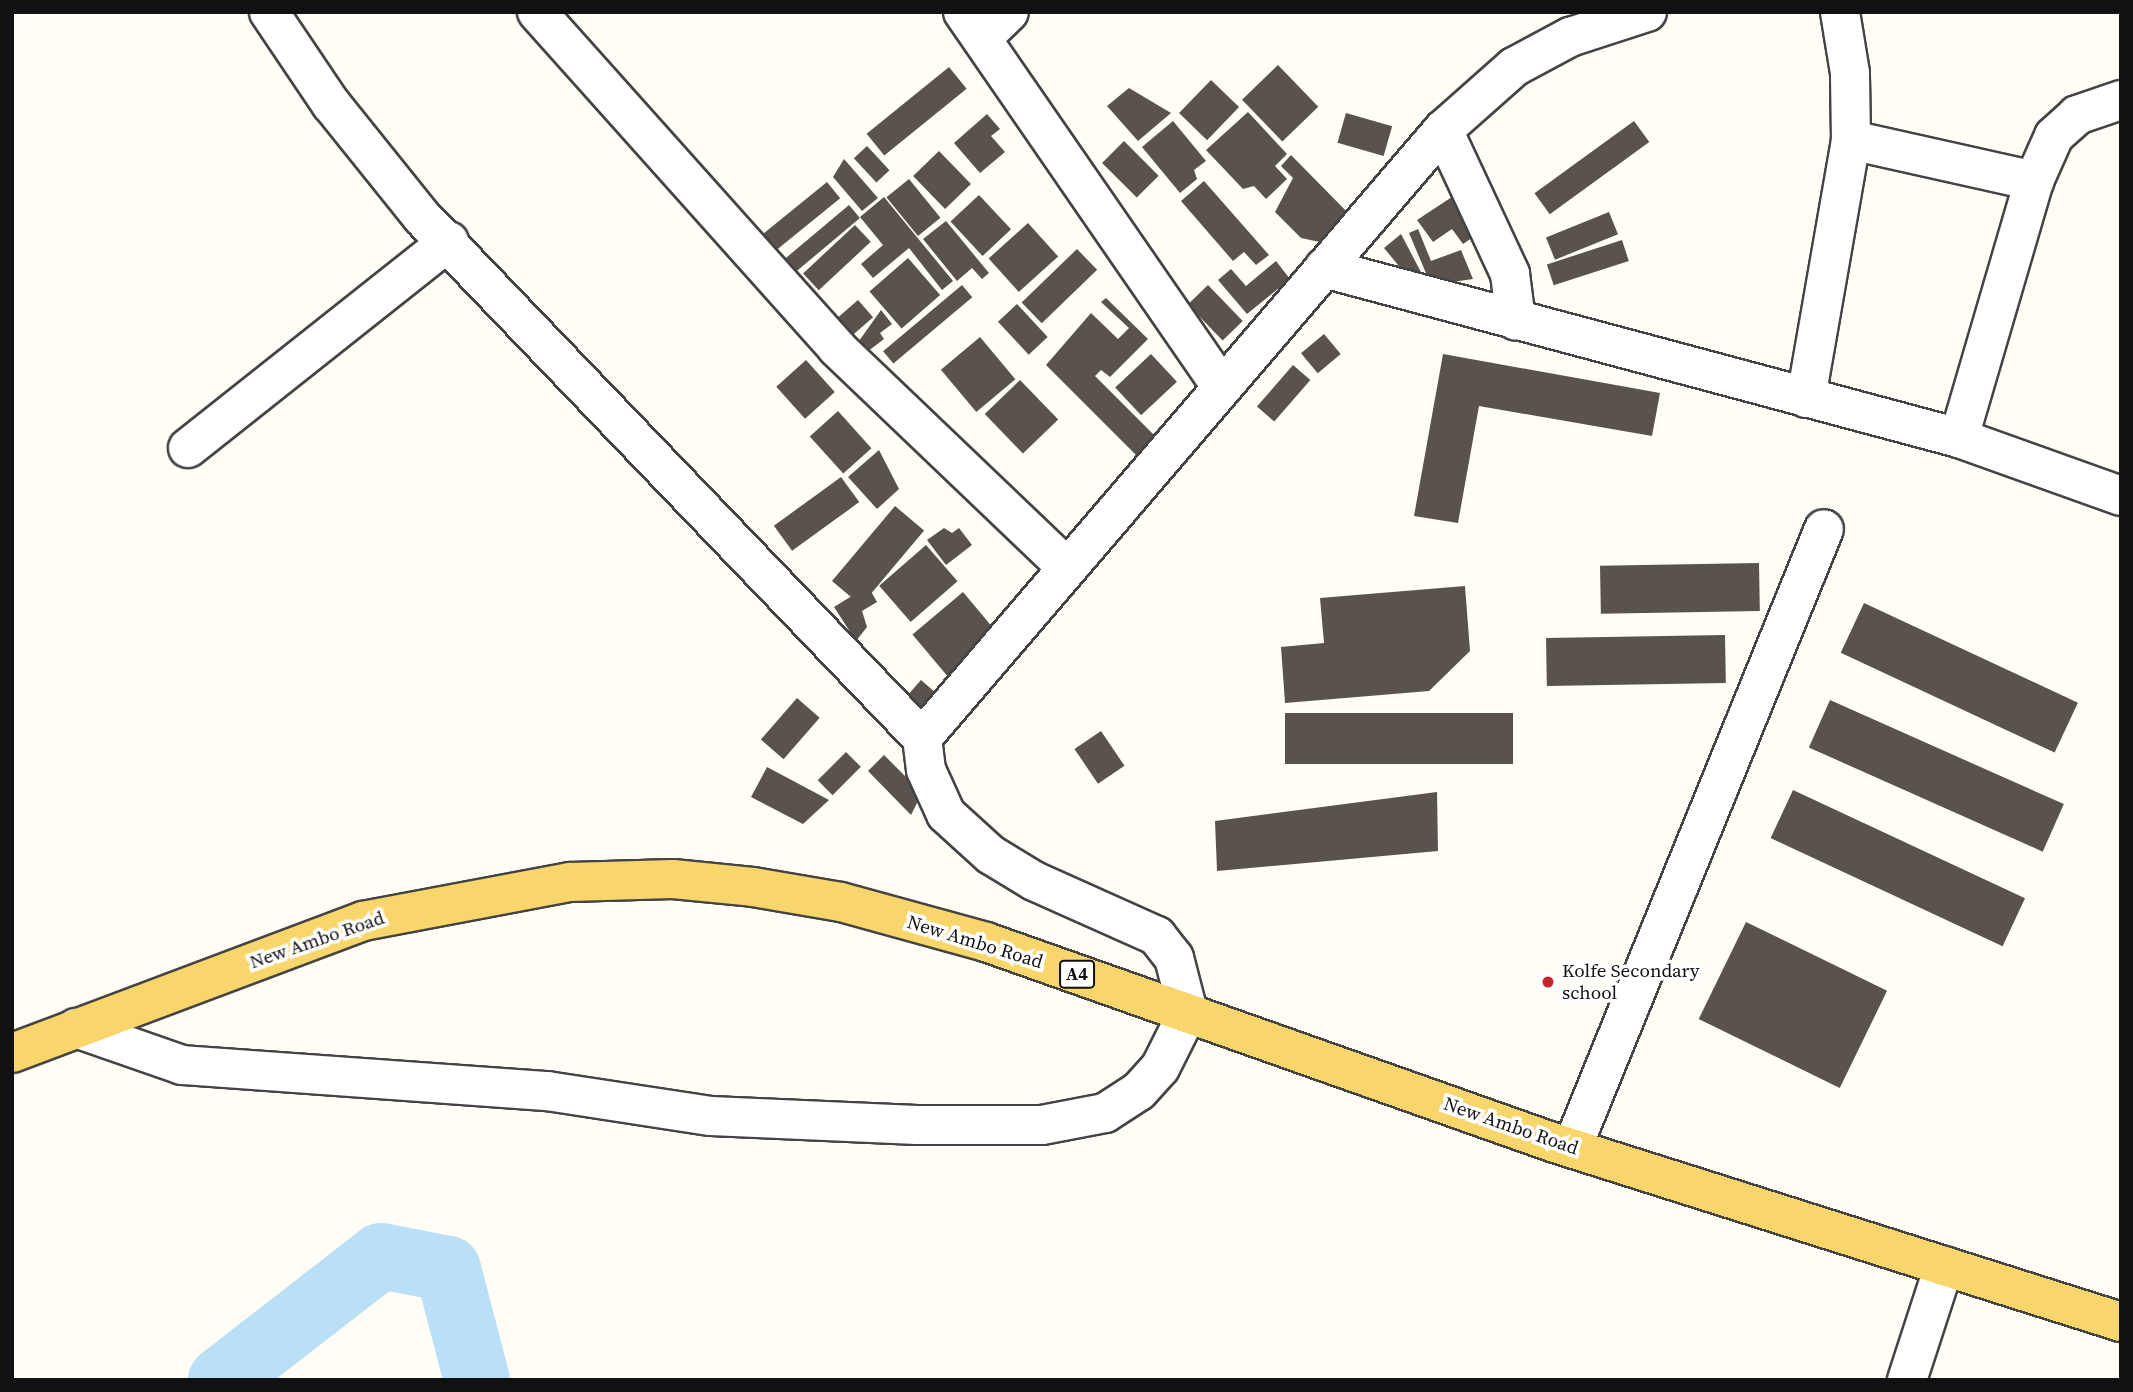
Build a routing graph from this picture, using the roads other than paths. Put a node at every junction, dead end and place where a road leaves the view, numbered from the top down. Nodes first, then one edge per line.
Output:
1 (269, 12) edge
2 (537, 12) edge
3 (1647, 12) edge
4 (1840, 12) edge
5 (985, 20) edge
6 (2121, 100) edge
7 (1443, 130) junction
8 (1852, 140) junction
9 (2034, 181) junction
10 (449, 241) junction
11 (1324, 268) junction
12 (1516, 321) junction
13 (1222, 387) junction
14 (1806, 398) junction
15 (1959, 438) junction
16 (188, 448) dead end
17 (2121, 496) edge
18 (1824, 530) dead end
19 (1067, 568) junction
20 (922, 738) junction
21 (1188, 1012) junction
22 (76, 1028) junction
23 (15, 1052) edge
24 (1572, 1148) junction
25 (1944, 1266) junction
26 (2121, 1322) edge
27 (1907, 1380) edge

1 - 10 street
2 - 19 street
3 - 7 street
4 - 8 street
5 - 13 street
6 - 9 street
7 - 11 street
7 - 12 street
8 - 9 street
8 - 14 street
9 - 15 street
10 - 16 street
10 - 20 street
11 - 12 street
11 - 13 street
12 - 14 street
13 - 19 street
14 - 15 street
15 - 17 street
18 - 24 street
19 - 20 street
20 - 21 street
21 - 22 main road, New Ambo Road / A4
21 - 22 street
21 - 24 main road, New Ambo Road / A4
22 - 23 main road, New Ambo Road / A4
24 - 25 main road, New Ambo Road / A4
25 - 26 main road, New Ambo Road / A4
25 - 27 street

